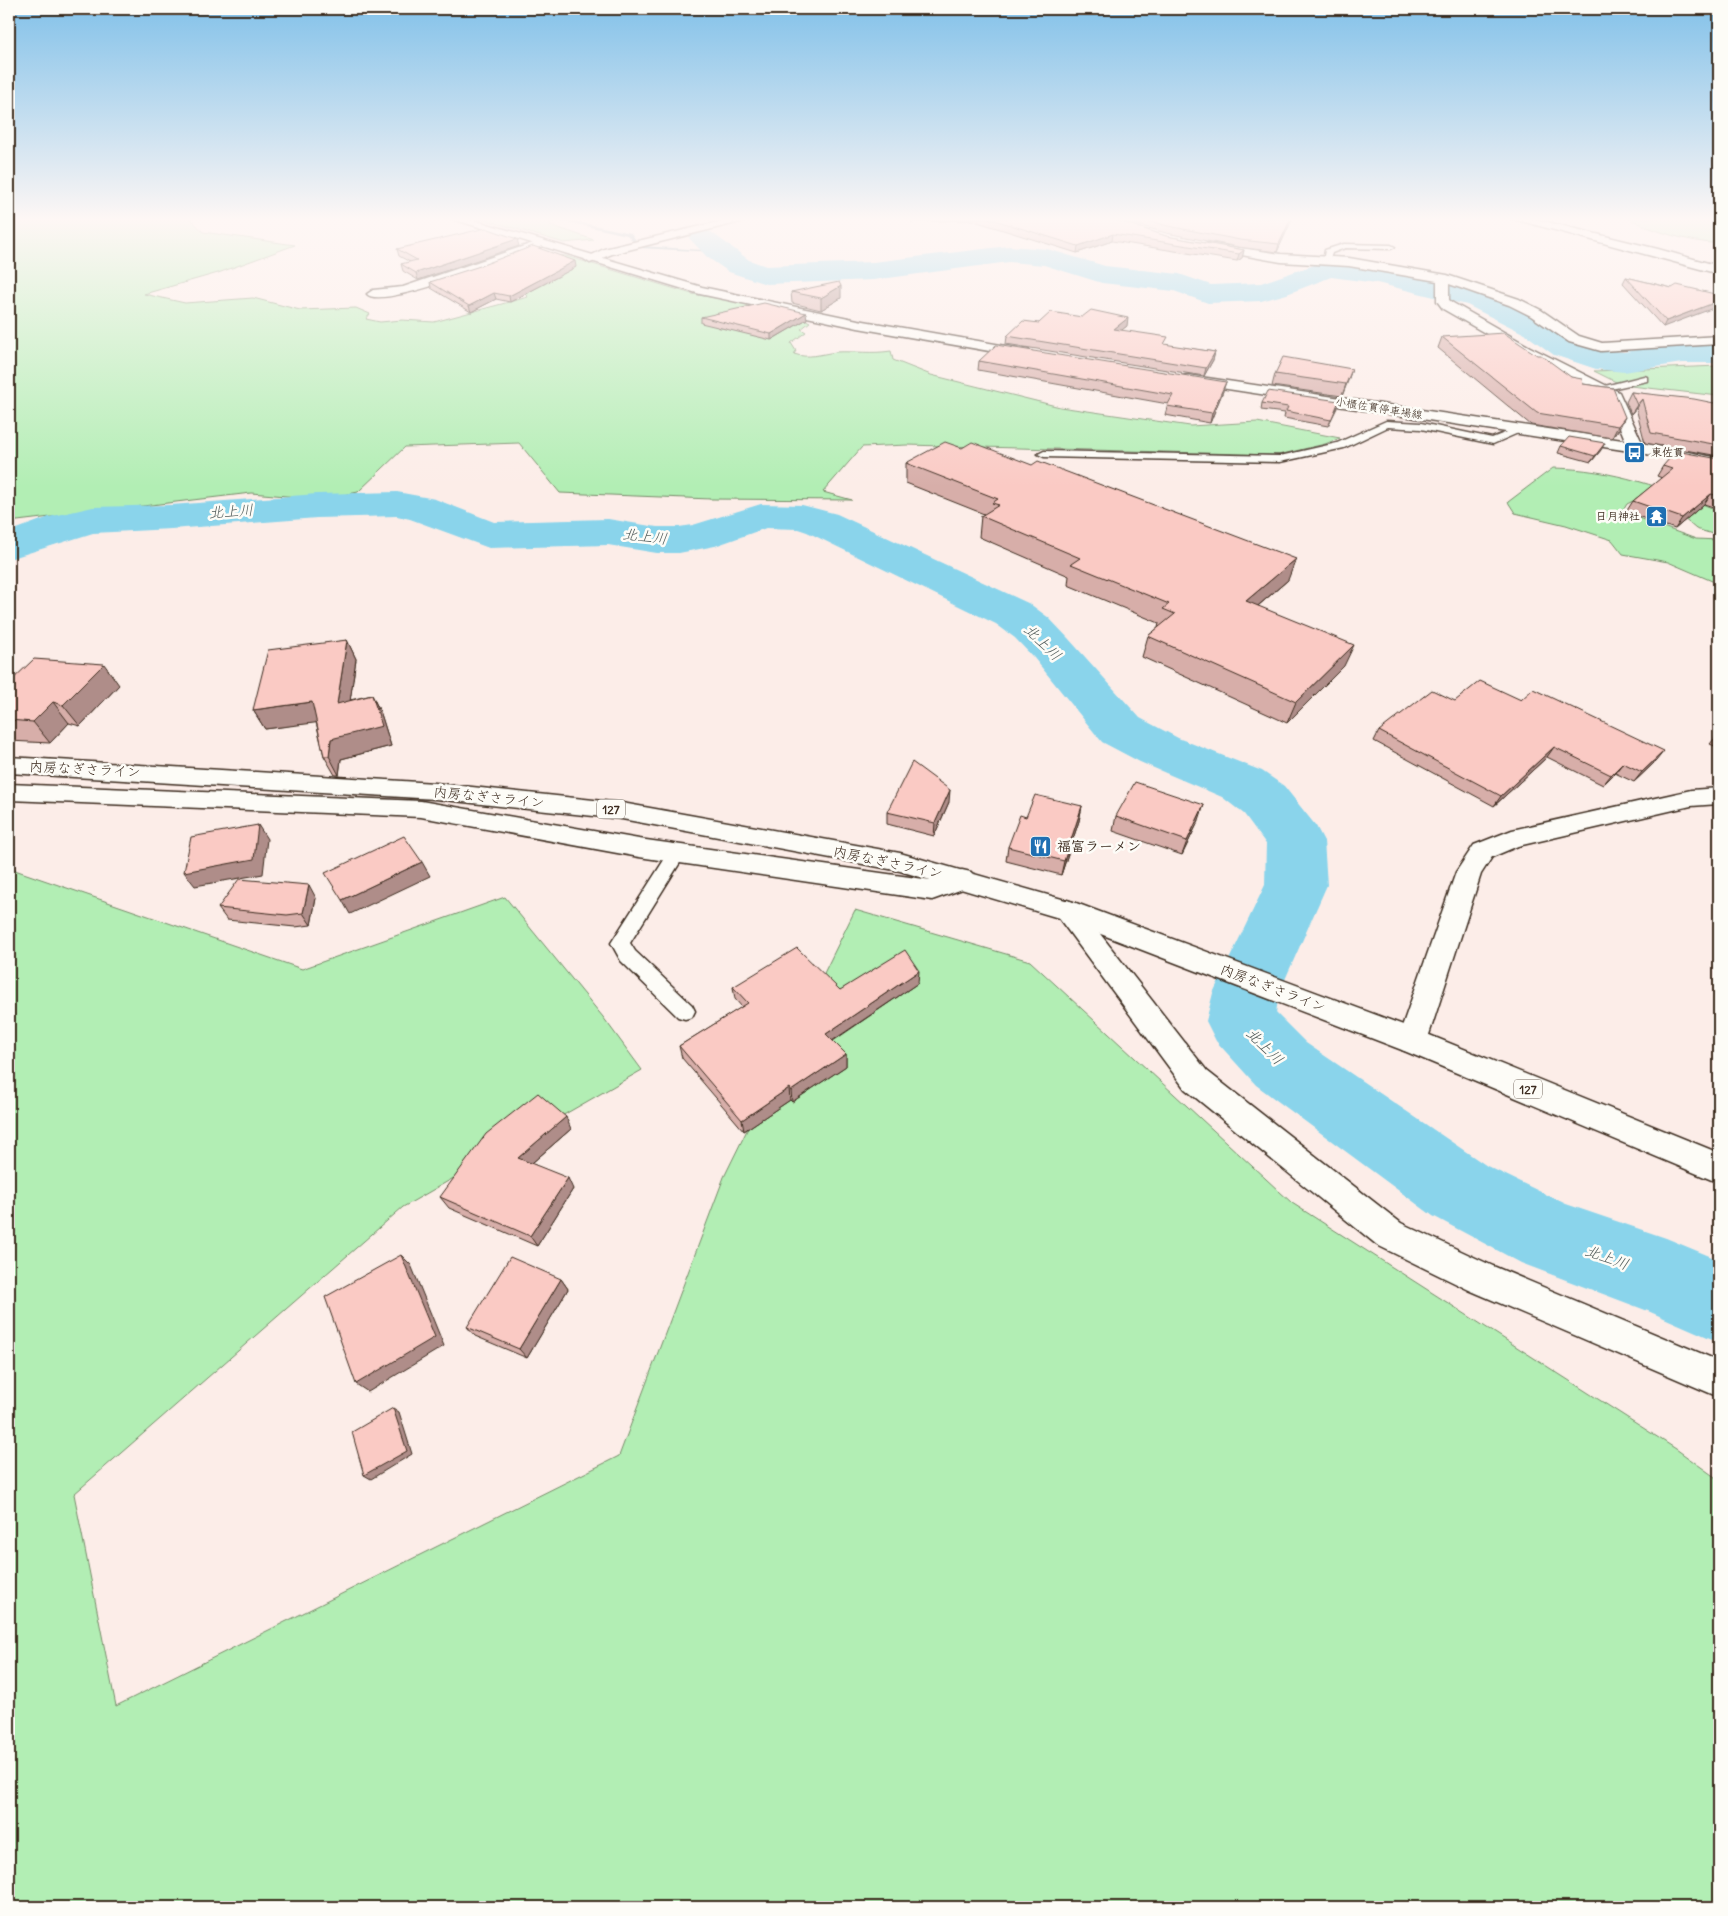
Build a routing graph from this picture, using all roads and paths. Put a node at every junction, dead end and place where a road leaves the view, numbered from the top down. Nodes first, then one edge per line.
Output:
1 (781, 307) edge
2 (1454, 307) edge
3 (1525, 307) edge
4 (1719, 340) edge
5 (1044, 356) edge
6 (1172, 377) edge
7 (1644, 379) dead end
8 (1602, 388) junction
9 (1520, 430) junction
10 (1636, 447) junction
11 (1044, 454) dead end
12 (1719, 463) edge
13 (9, 765) edge
14 (46, 767) junction
15 (9, 781) edge
16 (9, 792) edge
17 (1719, 796) edge
18 (677, 854) junction
19 (962, 879) junction
20 (1066, 910) junction
21 (685, 1011) dead end
22 (1412, 1040) junction
23 (1719, 1168) edge
24 (1719, 1379) edge

1 - 5 main road
2 - 8 main road
3 - 4 main road
6 - 9 main road, 小櫃佐貫停車場線
7 - 8 lane
8 - 10 main road
9 - 10 main road, 小櫃佐貫停車場線
9 - 11 lane
10 - 12 main road, 小櫃佐貫停車場線
13 - 14 main road, 内房なぎさライン / 127
14 - 15 main road
14 - 19 main road, 内房なぎさライン / 127
16 - 18 main road
17 - 22 main road
18 - 19 main road
18 - 21 lane
19 - 20 main road, 内房なぎさライン / 127
20 - 22 main road, 内房なぎさライン / 127
20 - 24 main road
22 - 23 main road, 内房なぎさライン / 127

